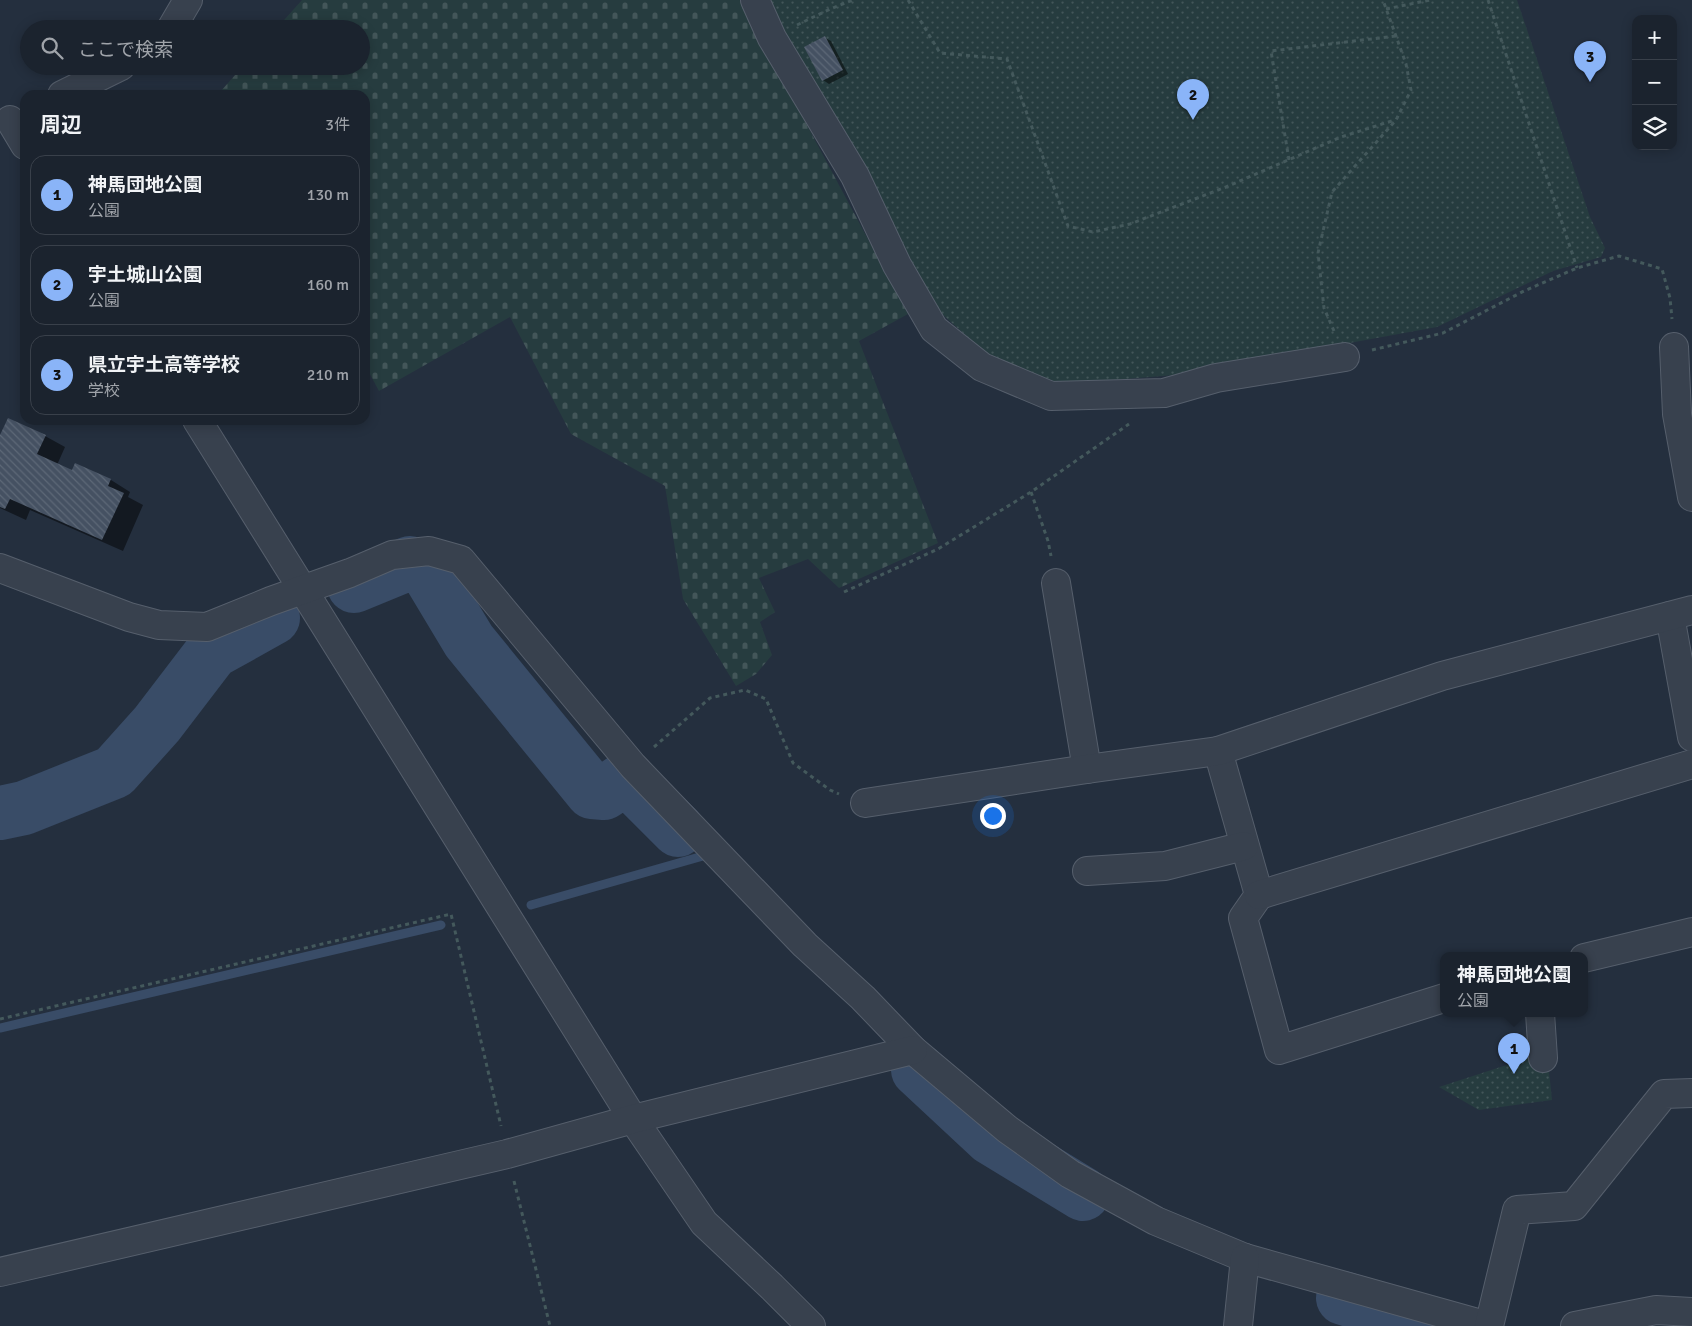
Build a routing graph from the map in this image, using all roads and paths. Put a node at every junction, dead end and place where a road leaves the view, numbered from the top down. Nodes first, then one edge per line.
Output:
1 (188, 0) edge
2 (755, 0) edge
3 (853, 0) edge
4 (908, 0) edge
5 (1383, 0) edge
6 (1430, 0) edge
7 (1488, 0) edge
8 (1386, 9) junction
9 (177, 20) edge
10 (1396, 36) junction
11 (772, 38) junction
12 (103, 75) edge
13 (72, 90) edge
14 (12, 119) edge
15 (1396, 120) junction
16 (20, 135) edge
17 (1289, 160) junction
18 (1577, 268) junction
19 (1674, 347) joint
20 (1345, 356) junction
21 (1135, 420) dead end
22 (200, 425) edge
23 (1031, 492) junction
24 (1692, 497) edge
25 (0, 568) edge
26 (1056, 583) joint
27 (303, 590) junction
28 (844, 592) dead end
29 (1681, 613) edge
30 (1692, 737) edge
31 (1218, 751) junction
32 (1692, 764) edge
33 (633, 766) junction
34 (1087, 769) junction
35 (865, 803) joint
36 (1244, 846) junction
37 (1087, 872) dead end
38 (1259, 895) junction
39 (1692, 932) edge
40 (1588, 957) edge
41 (1440, 999) edge
42 (1540, 1017) edge
43 (0, 1019) edge
44 (913, 1050) junction
45 (1543, 1058) dead end
46 (1692, 1093) edge
47 (633, 1119) junction
48 (508, 1154) junction
49 (1245, 1258) junction
50 (0, 1272) edge
51 (1692, 1312) edge
52 (550, 1326) edge
53 (811, 1326) edge
54 (1238, 1326) edge
55 (1488, 1326) edge
56 (1575, 1326) edge

1 - 9 street
2 - 11 street
3 - 11 path
4 - 17 path
5 - 8 path
6 - 8 path
7 - 18 path
8 - 10 path
10 - 15 path
10 - 17 path
11 - 20 street
12 - 13 street
14 - 16 street
15 - 17 path
15 - 20 path
18 - 19 path
18 - 20 path
19 - 24 street
21 - 23 path
22 - 27 street
23 - 26 path
23 - 28 path
25 - 27 street
26 - 34 street
27 - 33 street
27 - 47 street
29 - 30 street
29 - 31 street
31 - 34 street
31 - 36 street
32 - 38 street
33 - 35 path
33 - 44 street
34 - 35 street
36 - 37 street
36 - 38 street
38 - 41 street
39 - 40 street
42 - 45 street
43 - 48 path
44 - 47 street
44 - 49 street
46 - 55 street
47 - 48 street
47 - 53 street
48 - 50 street
48 - 52 path
49 - 54 street
49 - 55 street
51 - 56 street

